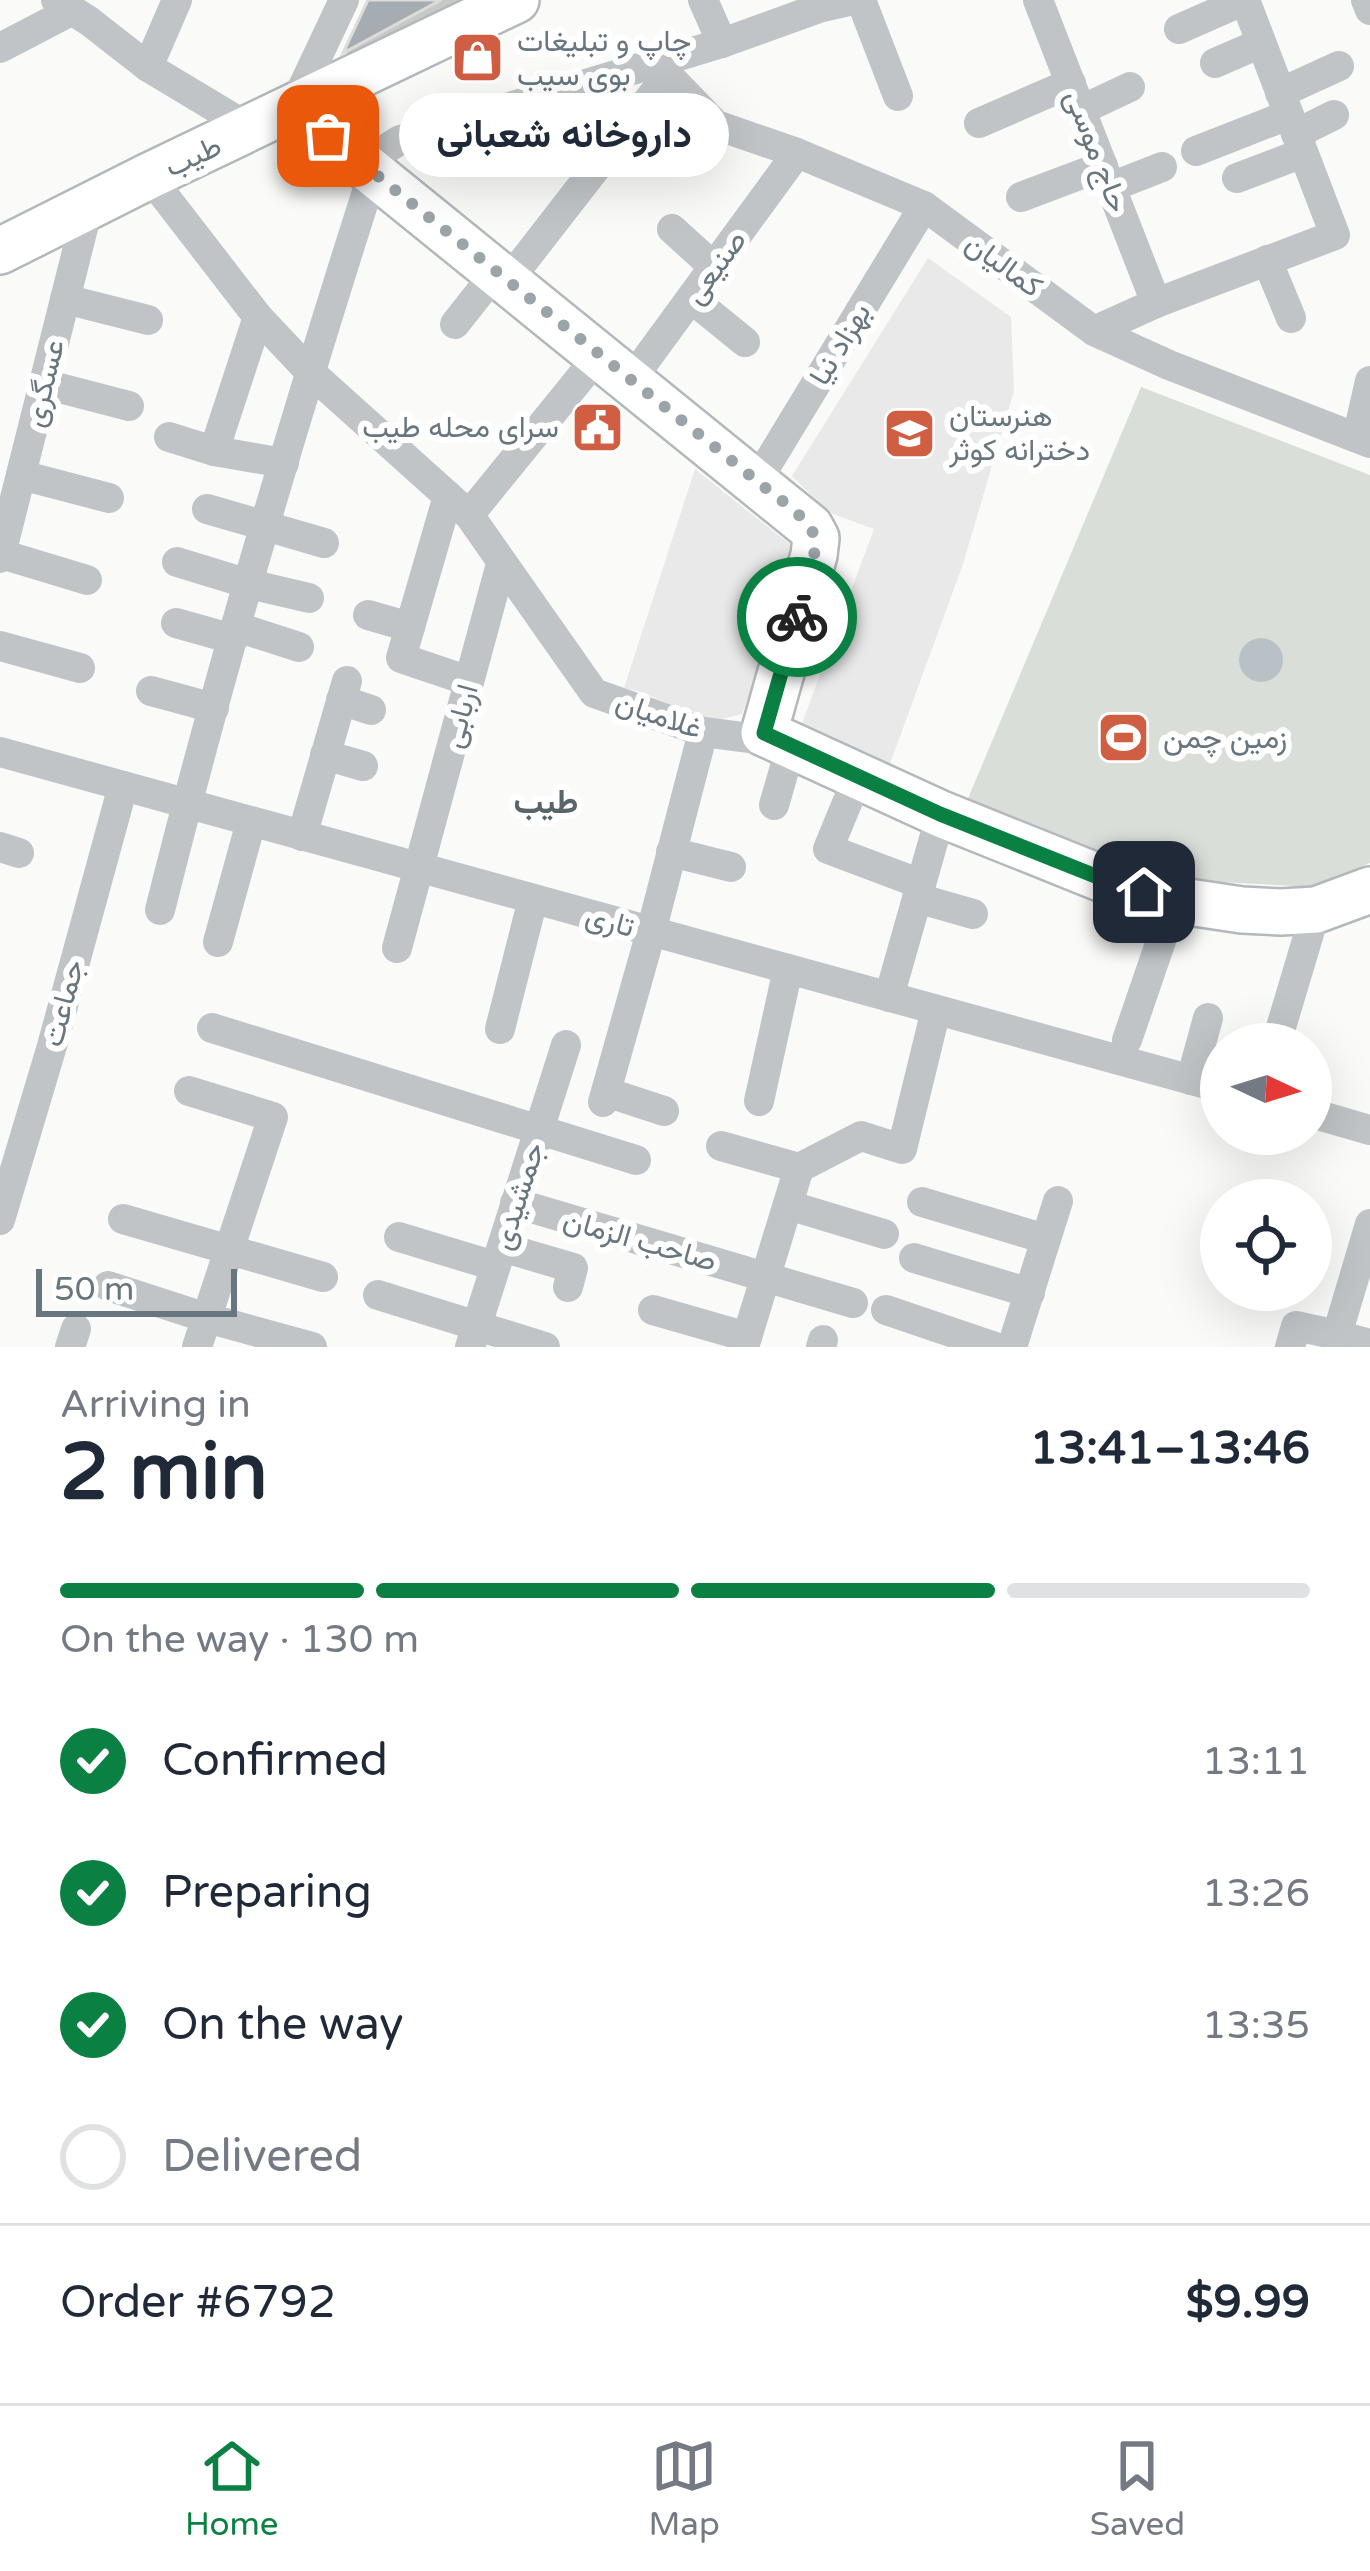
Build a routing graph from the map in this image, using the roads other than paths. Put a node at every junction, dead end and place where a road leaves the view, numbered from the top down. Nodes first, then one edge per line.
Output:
1 (177, 0) edge
2 (344, 0) edge
3 (516, 0) edge
4 (704, 0) edge
5 (857, 0) edge
6 (1038, 0) edge
7 (1280, 0) edge
8 (1366, 0) edge
9 (820, 3) edge
10 (1247, 4) edge
11 (79, 8) edge
12 (1370, 10) edge
13 (1179, 29) dead end
14 (722, 43) junction
15 (1262, 43) junction
16 (0, 48) edge
17 (1215, 62) dead end
18 (1339, 66) dead end
19 (148, 67) junction
20 (662, 68) junction
21 (1130, 88) dead end
22 (898, 96) dead end
23 (1076, 96) junction
24 (293, 108) junction
25 (1334, 115) dead end
26 (979, 123) dead end
27 (1292, 124) junction
28 (251, 129) junction
29 (1196, 151) dead end
30 (796, 152) junction
31 (1162, 167) dead end
32 (368, 168) junction
33 (149, 176) junction
34 (1107, 177) junction
35 (1237, 178) dead end
36 (1021, 197) dead end
37 (924, 206) junction
38 (88, 208) junction
39 (672, 229) dead end
40 (0, 251) edge
41 (1267, 260) junction
42 (715, 268) junction
43 (502, 276) junction
44 (65, 299) junction
45 (692, 299) junction
46 (1156, 303) junction
47 (258, 317) junction
48 (1291, 318) dead end
49 (148, 320) dead end
50 (455, 324) dead end
51 (1094, 331) junction
52 (746, 342) dead end
53 (615, 368) junction
54 (310, 372) junction
55 (1370, 381) edge
56 (44, 384) junction
57 (129, 406) dead end
58 (169, 437) dead end
59 (1363, 441) edge
60 (214, 451) junction
61 (284, 463) junction
62 (21, 476) junction
63 (757, 481) junction
64 (109, 498) dead end
65 (458, 506) junction
66 (206, 509) dead end
67 (266, 527) junction
68 (324, 543) dead end
69 (1, 556) edge
70 (177, 562) dead end
71 (501, 564) junction
72 (88, 580) dead end
73 (249, 584) junction
74 (309, 598) dead end
75 (368, 615) dead end
76 (176, 623) dead end
77 (410, 627) junction
78 (235, 633) junction
79 (0, 646) edge
80 (299, 647) dead end
81 (80, 668) dead end
82 (470, 681) junction
83 (151, 691) dead end
84 (353, 697) dead end
85 (214, 708) junction
86 (703, 732) junction
87 (777, 740) junction
88 (0, 752) edge
89 (325, 754) junction
90 (363, 766) dead end
91 (859, 774) junction
92 (123, 786) junction
93 (186, 804) junction
94 (774, 805) dead end
95 (940, 814) junction
96 (250, 822) junction
97 (302, 836) junction
98 (671, 852) junction
99 (731, 867) dead end
100 (418, 868) junction
101 (1370, 890) edge
102 (919, 891) junction
103 (533, 899) junction
104 (1175, 901) junction
105 (160, 910) dead end
106 (1316, 910) junction
107 (973, 914) dead end
108 (651, 932) junction
109 (218, 942) dead end
110 (397, 948) dead end
111 (788, 970) junction
112 (889, 997) junction
113 (936, 1010) junction
114 (1208, 1018) dead end
115 (1208, 1023) edge
116 (1282, 1023) edge
117 (212, 1028) dead end
118 (500, 1028) dead end
119 (1127, 1040) dead end
120 (566, 1045) dead end
121 (1200, 1082) edge
122 (189, 1091) dead end
123 (759, 1101) dead end
124 (664, 1111) dead end
125 (1332, 1119) edge
126 (539, 1130) junction
127 (1370, 1130) edge
128 (721, 1146) dead end
129 (636, 1160) dead end
130 (799, 1168) junction
131 (1058, 1201) dead end
132 (922, 1202) dead end
133 (515, 1203) junction
134 (788, 1205) junction
135 (123, 1219) dead end
136 (0, 1220) edge
137 (1370, 1224) edge
138 (884, 1234) dead end
139 (399, 1237) dead end
140 (1046, 1239) junction
141 (230, 1248) junction
142 (498, 1256) junction
143 (914, 1258) dead end
144 (323, 1277) dead end
145 (571, 1277) dead end
146 (765, 1277) junction
147 (108, 1286) dead end
148 (1030, 1292) junction
149 (378, 1294) dead end
150 (853, 1303) dead end
151 (653, 1310) dead end
152 (886, 1310) dead end
153 (202, 1333) edge
154 (1337, 1335) junction
155 (473, 1336) edge
156 (1293, 1336) edge
157 (746, 1342) edge
158 (1370, 1344) edge
159 (312, 1347) edge
160 (545, 1347) edge
161 (995, 1347) edge
162 (1012, 1347) edge

1 - 19 street
2 - 24 street
3 - 24 street, طیب
4 - 14 street
5 - 9 street
5 - 22 street
6 - 23 street, حاج موسی
7 - 10 street
8 - 12 street
9 - 14 street
10 - 13 street
10 - 15 street
11 - 16 street
11 - 19 street
14 - 20 street
15 - 17 street
15 - 27 street
18 - 27 street
19 - 28 street
20 - 30 street, کمالیان
20 - 32 street
20 - 43 street
21 - 23 street
23 - 26 street
23 - 34 street, حاج موسی
24 - 28 street, طیب
24 - 32 street
25 - 27 street
27 - 29 street
27 - 35 street
27 - 41 street
28 - 33 street, طیب
30 - 37 street, کمالیان
30 - 42 street, صنیعی
31 - 34 street
32 - 43 street
32 - 54 street
33 - 38 street, طیب
33 - 47 street, غلامیان
34 - 36 street
34 - 46 street, حاج موسی
37 - 51 street, کمالیان
37 - 63 street, بهزاد نیا
38 - 40 street, طیب
38 - 44 street, عسگری
39 - 42 street
41 - 46 street
41 - 48 street
42 - 45 street, صنیعی
43 - 50 street
43 - 53 street
44 - 49 street
44 - 56 street, عسگری
45 - 52 street
45 - 53 street, صنیعی
46 - 51 street
47 - 54 street, غلامیان
47 - 60 street
51 - 59 street, کمالیان
53 - 63 street
53 - 65 street, صنیعی
54 - 61 street
54 - 65 street, غلامیان
55 - 59 street
56 - 57 street
56 - 62 street, عسگری
58 - 60 street
60 - 61 street
61 - 67 street
62 - 64 street
62 - 69 street, عسگری
63 - 87 street
65 - 71 street, غلامیان
65 - 77 street
66 - 67 street
67 - 68 street
67 - 73 street
69 - 72 street
70 - 73 street
71 - 82 street, اربابی
71 - 86 street, غلامیان
73 - 74 street
73 - 78 street
75 - 77 street
76 - 78 street
77 - 82 street
78 - 80 street
78 - 85 street
79 - 81 street
82 - 100 street, اربابی
83 - 85 street
84 - 89 street
85 - 93 street
86 - 87 street, غلامیان
86 - 98 street
87 - 91 street, غلامیان
87 - 94 street
88 - 92 street, تاری
89 - 90 street
89 - 97 street
91 - 95 street, غلامیان
91 - 102 street
92 - 93 street, تاری
92 - 136 street, جماعت
93 - 96 street, تاری
93 - 105 street
95 - 102 street
95 - 104 street, غلامیان
96 - 97 street, تاری
96 - 109 street
97 - 100 street, تاری
98 - 99 street
98 - 108 street
100 - 103 street, تاری
100 - 110 street, اربابی
101 - 106 street, غلامیان
102 - 107 street
102 - 112 street
103 - 108 street, تاری
103 - 118 street
104 - 106 street, غلامیان
104 - 119 street
106 - 116 street
108 - 111 street, تاری
108 - 124 street
111 - 112 street, تاری
111 - 123 street
112 - 113 street, تاری
113 - 121 street, تاری
113 - 130 street
114 - 115 street
117 - 126 street
120 - 126 street, جمشیدی
122 - 141 street
125 - 127 street
126 - 129 street
126 - 133 street, جمشیدی
128 - 130 street
130 - 134 street
131 - 140 street
132 - 140 street
133 - 142 street, جمشیدی
133 - 146 street, صاحب الزمان
134 - 138 street
134 - 146 street
135 - 141 street
137 - 154 street
139 - 142 street
140 - 148 street
141 - 144 street
141 - 153 street
142 - 145 street
142 - 155 street, جمشیدی
143 - 148 street
146 - 150 street, صاحب الزمان
146 - 157 street
147 - 153 street
148 - 162 street
149 - 155 street
151 - 157 street
152 - 161 street
153 - 159 street
154 - 156 street
154 - 158 street
155 - 160 street

